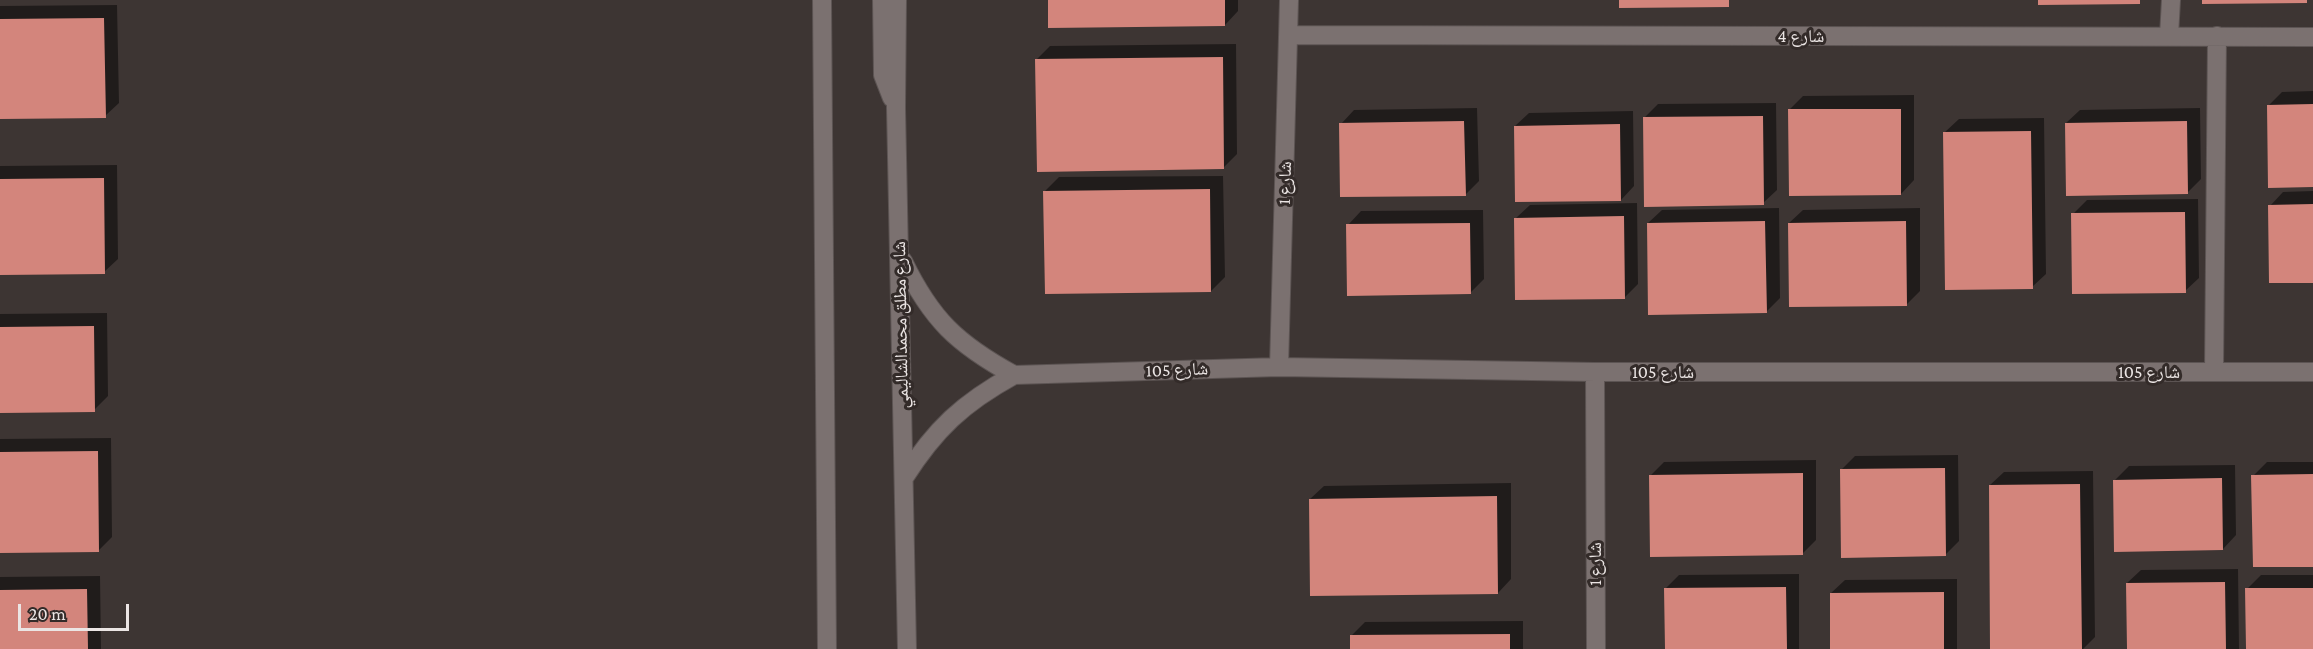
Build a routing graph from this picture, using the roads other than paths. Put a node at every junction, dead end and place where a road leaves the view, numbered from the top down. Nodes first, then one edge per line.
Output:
1 (822, 0) edge
2 (882, 0) edge
3 (897, 0) edge
4 (1289, 0) edge
5 (2170, 0) edge
6 (1290, 35) junction
7 (2169, 36) junction
8 (2217, 36) junction
9 (2313, 37) edge
10 (896, 108) junction
11 (900, 256) junction
12 (1279, 367) junction
13 (1594, 372) junction
14 (2214, 372) junction
15 (2313, 372) edge
16 (1014, 375) junction
17 (903, 478) junction
18 (827, 649) edge
19 (908, 649) edge
20 (1596, 649) edge

1 - 18 street
2 - 10 street
3 - 10 street, شارع مطلق محمدالشاليمي
4 - 6 street, شارع 1
5 - 7 street
6 - 7 street, شارع 4
6 - 12 street, شارع 1
7 - 8 street, شارع 4
8 - 9 street, شارع 4
8 - 14 street
10 - 11 street, شارع مطلق محمدالشاليمي
11 - 16 street
11 - 17 street, شارع مطلق محمدالشاليمي
12 - 13 street, شارع 105
12 - 16 street, شارع 105
13 - 14 street, شارع 105
13 - 20 street, شارع 1
14 - 15 street, شارع 105
16 - 17 street, شارع 105
17 - 19 street, شارع مطلق محمدالشاليمي

